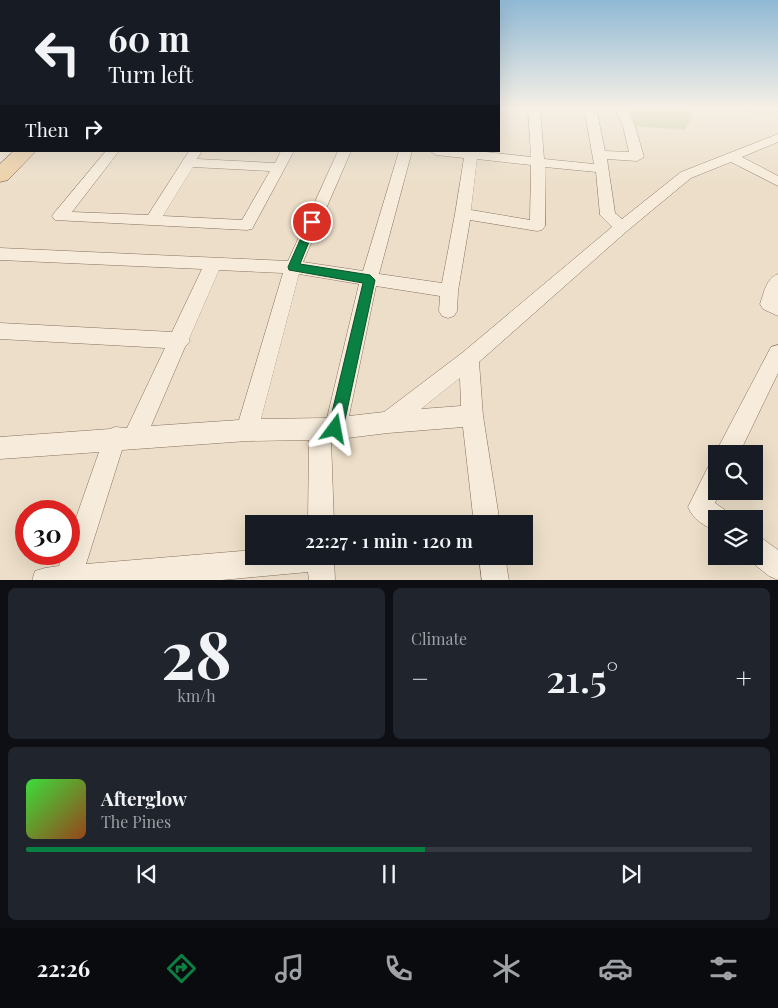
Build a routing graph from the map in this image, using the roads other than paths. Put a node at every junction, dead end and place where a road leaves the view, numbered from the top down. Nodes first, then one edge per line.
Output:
1 (536, 135) edge
2 (595, 135) edge
3 (631, 135) edge
4 (778, 138) edge
5 (25, 152) edge
6 (112, 152) edge
7 (287, 152) edge
8 (345, 152) edge
9 (406, 152) edge
10 (453, 152) edge
11 (470, 153) edge
12 (599, 154) junction
13 (730, 156) junction
14 (192, 157) edge
15 (538, 162) junction
16 (279, 167) junction
17 (602, 169) junction
18 (0, 174) edge
19 (778, 182) edge
20 (464, 214) junction
21 (153, 220) junction
22 (622, 227) junction
23 (0, 254) edge
24 (213, 264) junction
25 (293, 267) junction
26 (370, 280) junction
27 (778, 281) edge
28 (449, 291) junction
29 (778, 309) edge
30 (448, 311) dead end
31 (0, 331) edge
32 (180, 341) junction
33 (778, 353) edge
34 (469, 360) junction
35 (472, 416) junction
36 (388, 422) junction
37 (328, 429) junction
38 (247, 430) junction
39 (124, 438) junction
40 (732, 445) edge
41 (0, 448) edge
42 (708, 491) edge
43 (708, 513) edge
44 (322, 515) edge
45 (487, 515) edge
46 (763, 555) edge
47 (322, 565) edge
48 (494, 565) edge
49 (778, 567) edge
50 (60, 579) edge
51 (496, 580) edge

1 - 15 street
2 - 12 street
3 - 12 street
4 - 13 street
5 - 18 main road
6 - 21 street
7 - 16 street
8 - 25 street
9 - 26 street
10 - 11 street
11 - 15 street
11 - 20 street
12 - 17 street
13 - 19 street
13 - 22 street
14 - 16 street
14 - 21 street
15 - 17 street
15 - 20 street
16 - 21 street
17 - 22 street
20 - 28 street
22 - 34 street
23 - 24 street
24 - 25 street
24 - 32 street
25 - 26 street
25 - 38 street
26 - 28 street
26 - 37 street
27 - 29 street
28 - 30 street
31 - 32 street
32 - 39 street
33 - 40 street
34 - 35 street
34 - 36 street
35 - 36 street
35 - 45 street
36 - 37 street
37 - 38 street
37 - 44 street
38 - 39 street
39 - 41 street
39 - 50 street
42 - 43 street
46 - 49 street
47 - 50 street
48 - 51 street

